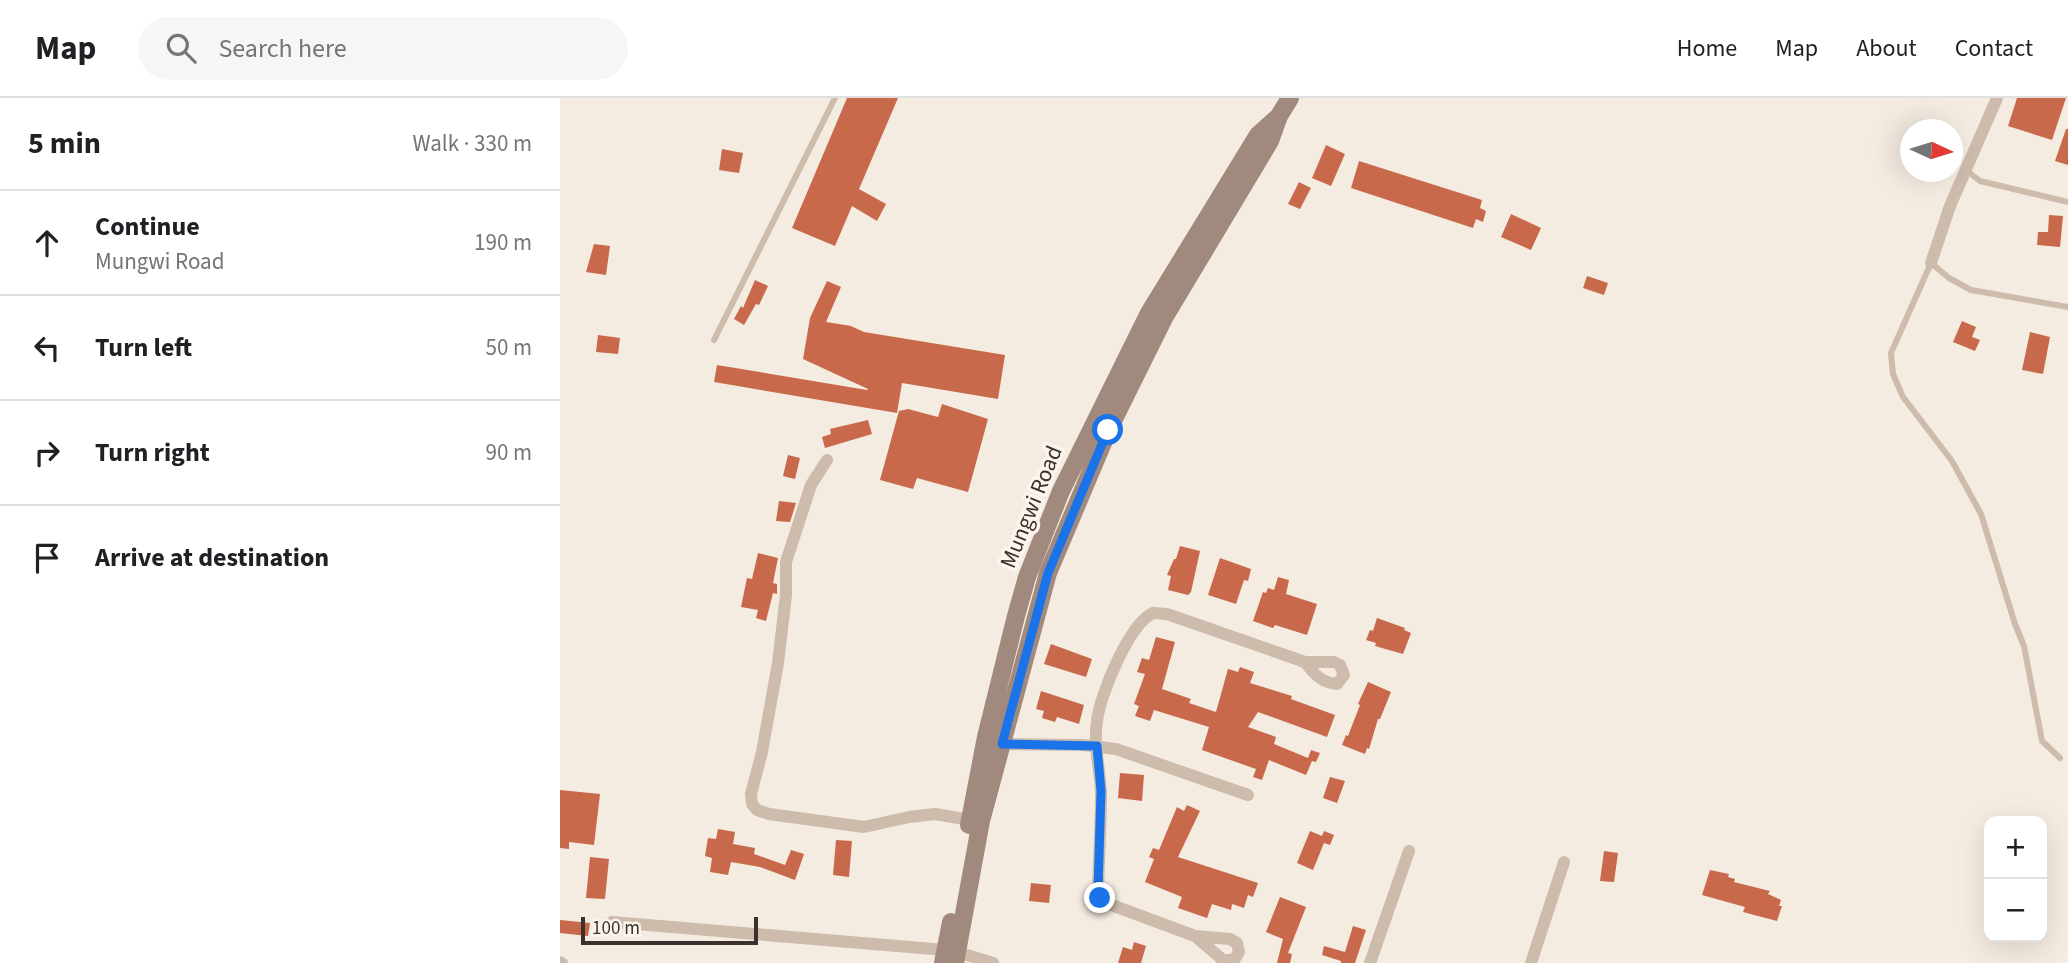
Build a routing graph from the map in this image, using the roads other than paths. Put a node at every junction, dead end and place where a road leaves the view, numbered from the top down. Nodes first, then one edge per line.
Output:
1 (835, 98) edge
2 (1290, 98) edge
3 (1997, 98) edge
4 (1279, 116) junction
5 (1966, 170) junction
6 (2068, 202) edge
7 (1931, 263) junction
8 (2068, 307) edge
9 (714, 340) dead end
10 (827, 460) dead end
11 (1305, 662) dead end
12 (1002, 744) junction
13 (1097, 746) junction
14 (2060, 758) dead end
15 (1248, 795) dead end
16 (970, 820) junction
17 (1409, 851) dead end
18 (1564, 862) dead end
19 (612, 922) dead end
20 (1195, 936) dead end
21 (950, 957) edge
22 (993, 963) edge
23 (1370, 963) edge
24 (1531, 963) edge

1 - 9 lane
2 - 4 main road, Mungwi Road
3 - 5 street
4 - 12 main road, Mungwi Road
4 - 16 main road, Mungwi Road
5 - 6 lane
5 - 7 street
7 - 8 lane
7 - 14 lane
10 - 16 street
11 - 13 street
12 - 13 street
12 - 21 main road, Mungwi Road
13 - 15 street
13 - 20 street
16 - 21 main road, Mungwi Road
17 - 23 street
18 - 24 street
19 - 21 street
21 - 22 street

